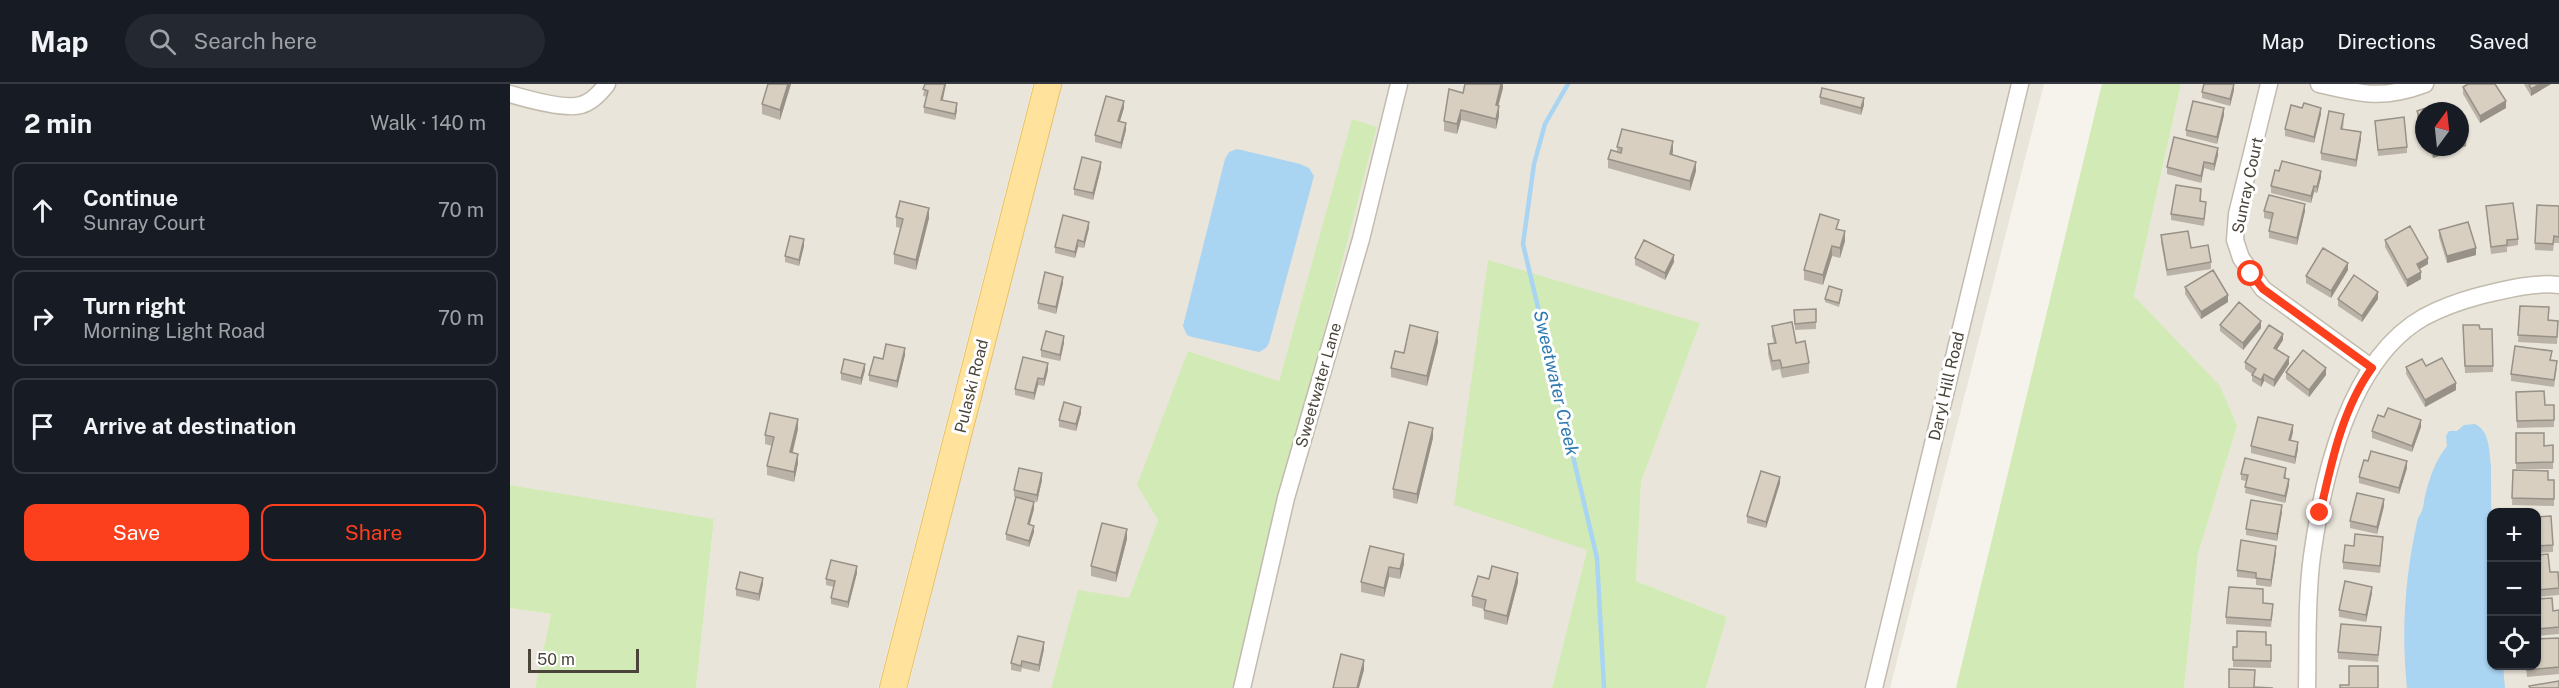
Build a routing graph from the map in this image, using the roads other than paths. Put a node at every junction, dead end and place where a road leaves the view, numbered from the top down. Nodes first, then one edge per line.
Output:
1 (608, 84) edge
2 (1048, 84) edge
3 (1399, 84) edge
4 (2020, 84) edge
5 (2269, 84) edge
6 (2319, 84) edge
7 (2425, 84) edge
8 (510, 94) edge
9 (2559, 285) edge
10 (2372, 368) junction
11 (894, 688) edge
12 (1242, 688) edge
13 (1874, 688) edge
14 (2307, 688) edge

1 - 8 street
2 - 11 main road, Pulaski Road
3 - 12 street, Sweetwater Lane
4 - 13 street, Daryl Hill Road
5 - 10 street, Sunray Court
6 - 7 street
9 - 10 street
10 - 14 street

